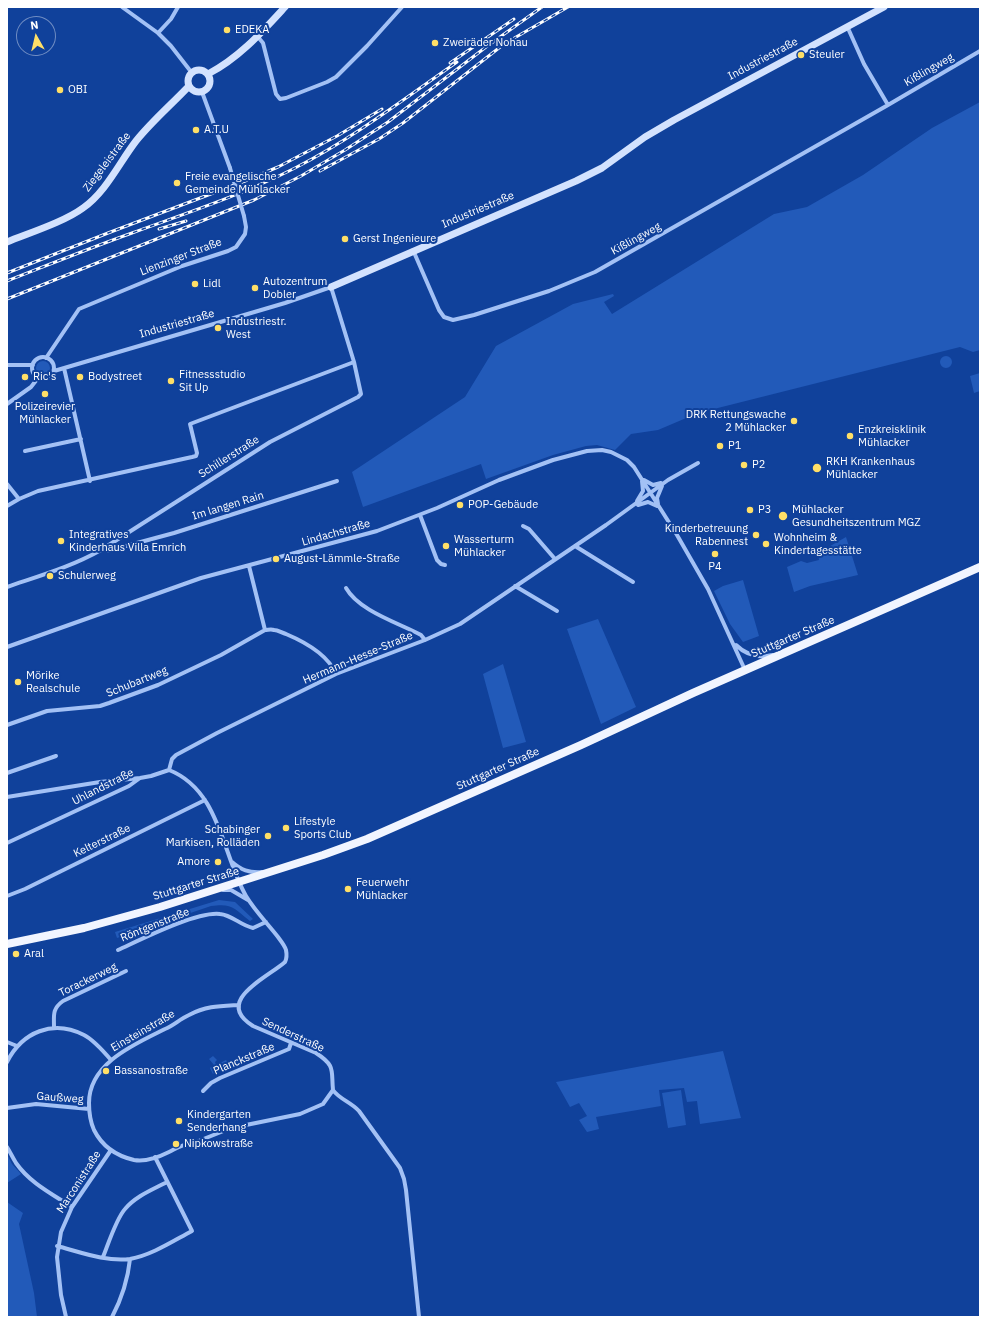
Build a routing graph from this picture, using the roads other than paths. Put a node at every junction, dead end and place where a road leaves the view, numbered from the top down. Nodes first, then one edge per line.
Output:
1 (122, 7) edge
2 (178, 7) edge
3 (285, 7) edge
4 (402, 7) edge
5 (884, 7) edge
6 (847, 26) junction
7 (158, 33) junction
8 (258, 37) junction
9 (980, 51) edge
10 (192, 73) junction
11 (208, 74) junction
12 (190, 86) junction
13 (202, 92) junction
14 (888, 105) junction
15 (7, 242) edge
16 (413, 250) junction
17 (331, 286) junction
18 (46, 358) junction
19 (354, 362) junction
20 (7, 365) edge
21 (33, 365) junction
22 (64, 368) junction
23 (54, 371) junction
24 (38, 378) junction
25 (7, 404) edge
26 (81, 439) junction
27 (25, 451) dead end
28 (698, 463) dead end
29 (640, 475) junction
30 (90, 480) junction
31 (668, 480) junction
32 (337, 481) dead end
33 (7, 484) edge
34 (651, 493) junction
35 (19, 499) junction
36 (7, 506) edge
37 (630, 508) junction
38 (659, 508) junction
39 (420, 515) junction
40 (523, 526) dead end
41 (575, 546) junction
42 (101, 550) junction
43 (555, 559) junction
44 (445, 565) dead end
45 (249, 566) junction
46 (980, 567) edge
47 (633, 582) dead end
48 (515, 586) junction
49 (7, 587) edge
50 (346, 588) dead end
51 (557, 611) dead end
52 (265, 630) junction
53 (425, 640) junction
54 (732, 642) junction
55 (7, 647) edge
56 (791, 650) junction
57 (745, 670) junction
58 (336, 674) junction
59 (7, 725) edge
60 (56, 756) dead end
61 (169, 770) junction
62 (7, 773) edge
63 (140, 778) junction
64 (7, 796) edge
65 (205, 800) junction
66 (7, 844) edge
67 (232, 862) junction
68 (276, 870) junction
69 (238, 882) junction
70 (208, 892) junction
71 (7, 896) edge
72 (248, 900) junction
73 (266, 922) junction
74 (7, 944) edge
75 (118, 950) dead end
76 (126, 971) dead end
77 (238, 1005) junction
78 (54, 1027) junction
79 (7, 1042) edge
80 (291, 1043) junction
81 (17, 1046) junction
82 (111, 1060) junction
83 (7, 1062) edge
84 (333, 1090) junction
85 (203, 1091) dead end
86 (7, 1108) edge
87 (89, 1108) junction
88 (7, 1147) edge
89 (111, 1150) junction
90 (155, 1157) junction
91 (167, 1182) junction
92 (72, 1207) junction
93 (57, 1246) junction
94 (103, 1257) junction
95 (130, 1259) junction
96 (66, 1317) edge
97 (112, 1317) edge
98 (419, 1317) edge

1 - 7 street
2 - 7 street
3 - 8 street
4 - 8 street
5 - 6 street, Industriestraße
6 - 14 street
6 - 16 street, Industriestraße
7 - 10 street
8 - 11 street
9 - 14 street, Kißlingweg
10 - 11 street
10 - 12 street
11 - 13 street
12 - 13 street
12 - 15 street, Ziegeleistraße
13 - 18 street, Lienzinger Straße, bridge
14 - 16 street, Kißlingweg
16 - 17 street, Industriestraße
17 - 19 street, Schillerstraße
17 - 22 street, Industriestraße
18 - 21 street
18 - 23 street
19 - 30 street
19 - 42 street, Schillerstraße
20 - 21 street
21 - 24 street
22 - 23 street, Industriestraße
22 - 26 street
23 - 24 street
24 - 25 street
26 - 27 street
26 - 30 street
28 - 31 street, Hermann-Hesse-Straße
29 - 31 street
29 - 34 street, Lindachstraße
29 - 37 street
29 - 39 street, Lindachstraße
30 - 35 street
31 - 34 street, Hermann-Hesse-Straße
31 - 38 street, Hermann-Hesse-Straße
32 - 42 street, Im langen Rain
33 - 35 street
34 - 37 street, Hermann-Hesse-Straße
34 - 38 street
35 - 36 street
37 - 38 street, Hermann-Hesse-Straße
37 - 41 street, Hermann-Hesse-Straße
38 - 54 street
39 - 44 street
39 - 45 street, Lindachstraße
40 - 43 street
41 - 43 street, Hermann-Hesse-Straße
41 - 47 street
42 - 49 street, Schillerstraße
43 - 48 street, Hermann-Hesse-Straße
45 - 52 street
45 - 55 street, Lindachstraße
46 - 56 main road, Stuttgarter Straße
48 - 51 street
48 - 53 street, Hermann-Hesse-Straße
50 - 53 street
52 - 58 street
52 - 59 street, Schubartweg
53 - 58 street, Hermann-Hesse-Straße
54 - 56 street
54 - 57 street
56 - 57 main road, Stuttgarter Straße
57 - 68 main road, Stuttgarter Straße
58 - 61 street, Hermann-Hesse-Straße
60 - 62 street
61 - 63 street, Uhlandstraße
61 - 65 street
63 - 64 street
63 - 66 street, Uhlandstraße
65 - 67 street
65 - 71 street, Kelterstraße
67 - 68 street
67 - 69 street
68 - 69 main road, Stuttgarter Straße
69 - 70 main road, Stuttgarter Straße
69 - 72 street
70 - 72 street
70 - 74 main road, Stuttgarter Straße
72 - 73 street
73 - 75 street, Röntgenstraße
73 - 77 street
76 - 78 street, Torackerweg
77 - 80 street, Senderstraße
77 - 82 street, Einsteinstraße
78 - 81 street
78 - 82 street
79 - 81 street
80 - 84 street, Senderstraße
80 - 85 street, Planckstraße
81 - 83 street
82 - 87 street, Einsteinstraße
84 - 90 street, Einsteinstraße
84 - 98 street
86 - 87 street, Gaußweg
87 - 89 street, Einsteinstraße
88 - 92 street
89 - 90 street, Einsteinstraße
89 - 92 street, Marconistraße
90 - 91 street
91 - 94 street
91 - 95 street
92 - 93 street, Marconistraße
93 - 94 street
93 - 96 street, Marconistraße
94 - 95 street
95 - 97 street

